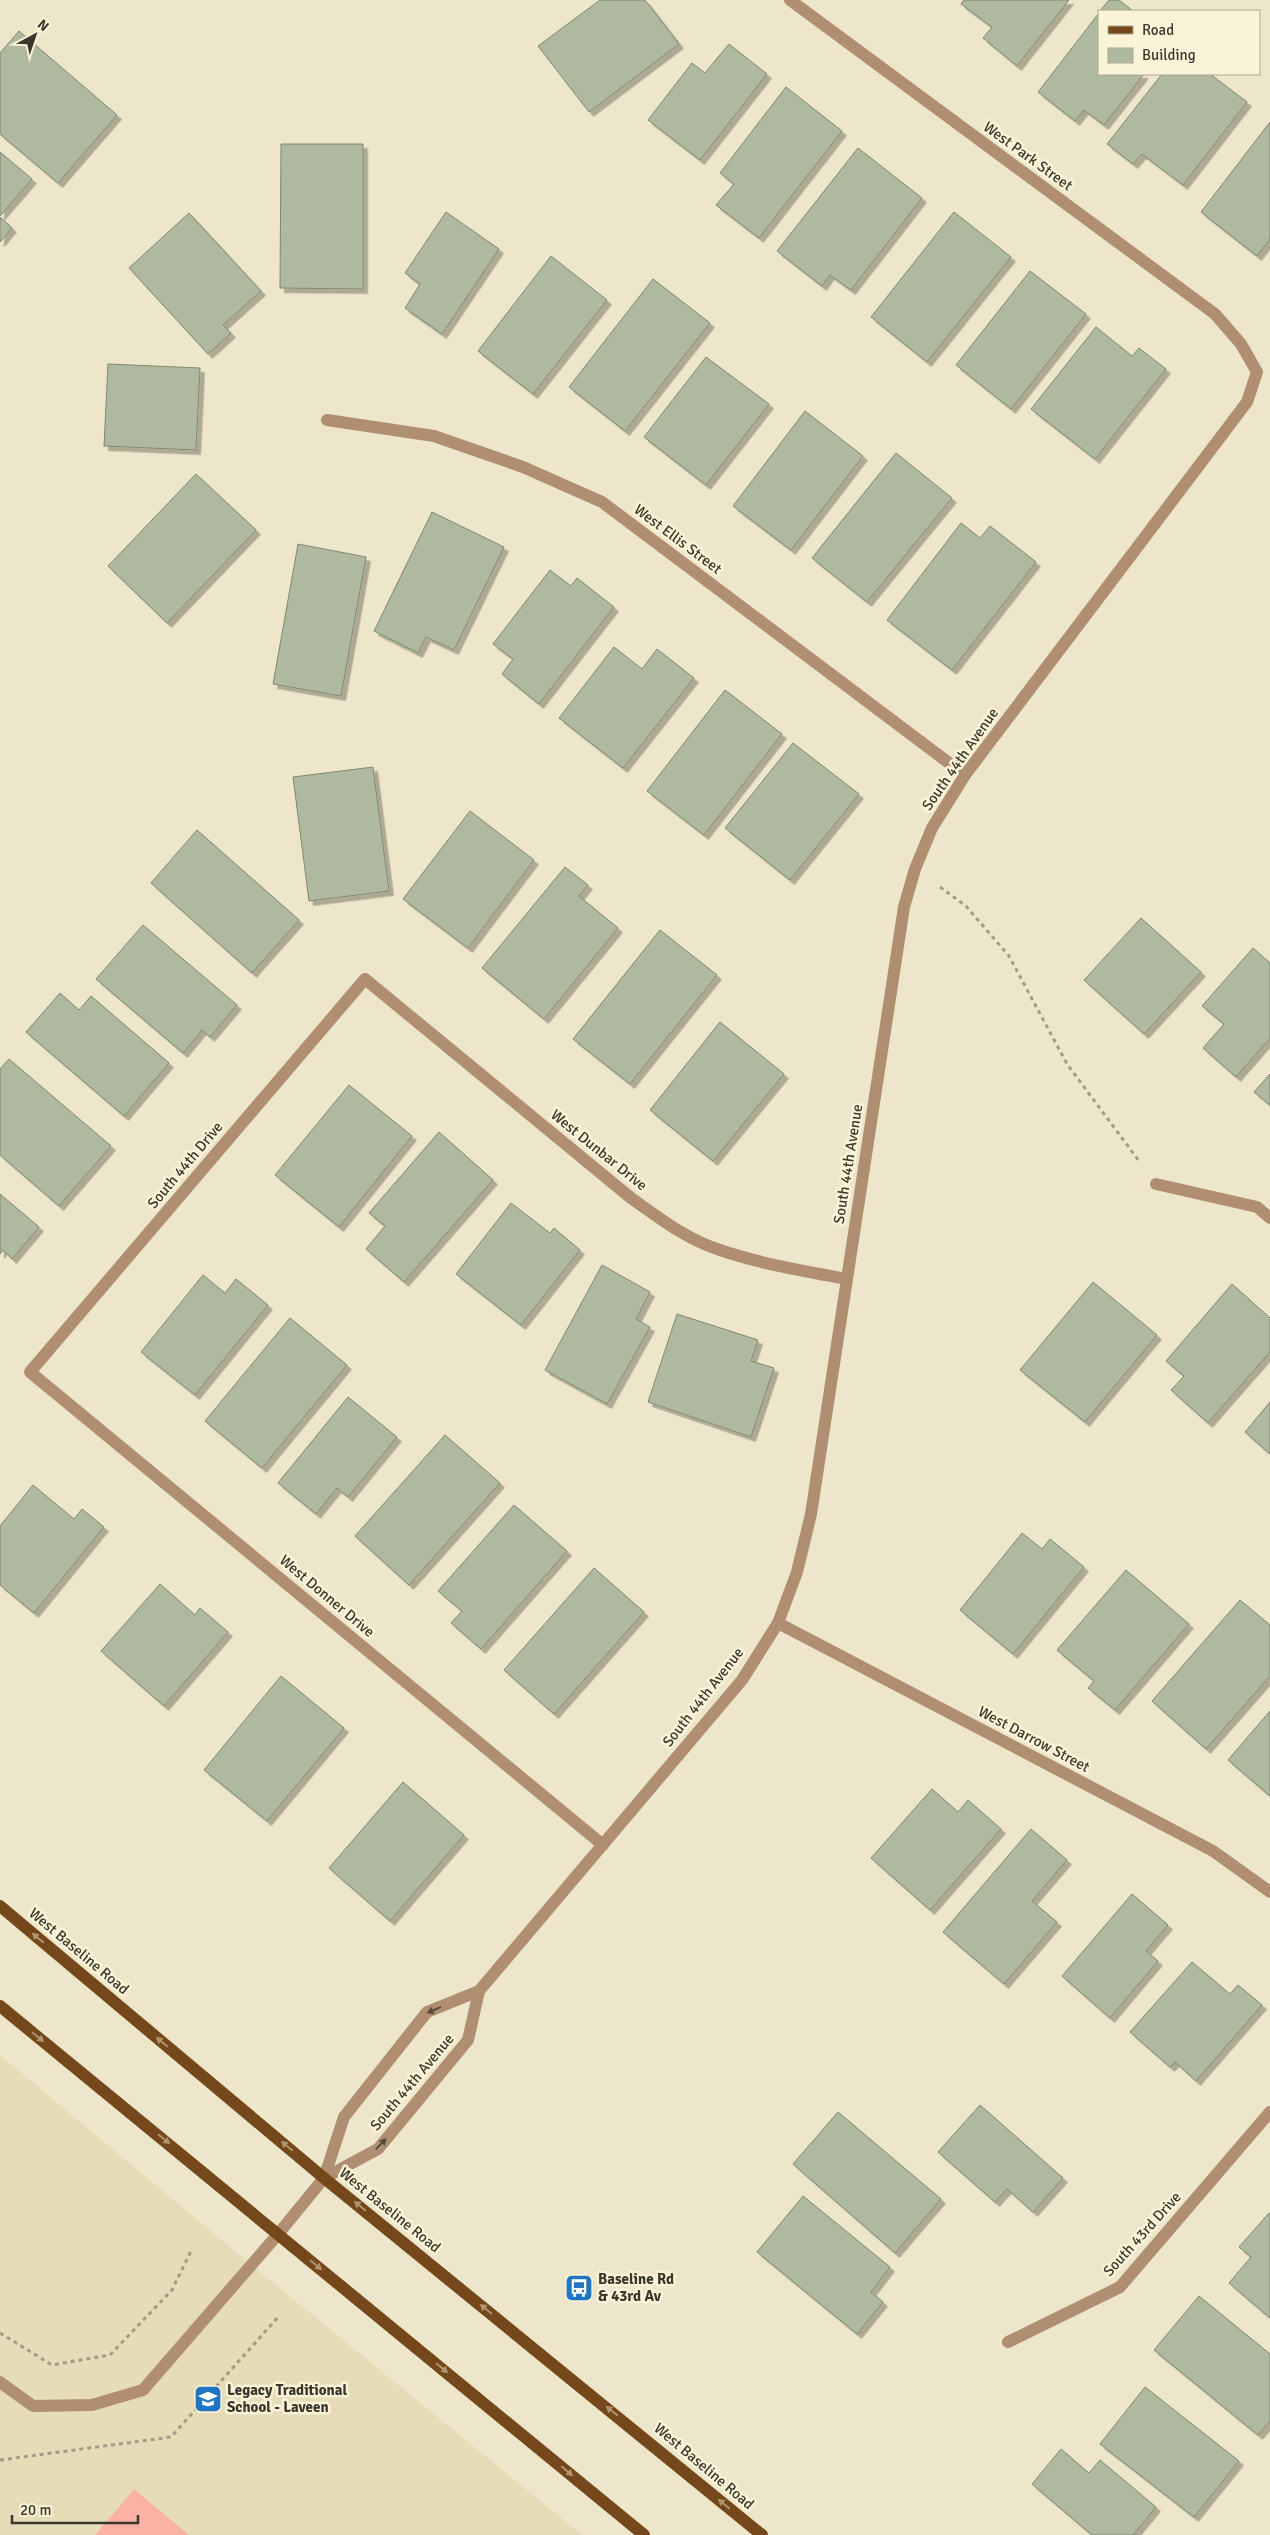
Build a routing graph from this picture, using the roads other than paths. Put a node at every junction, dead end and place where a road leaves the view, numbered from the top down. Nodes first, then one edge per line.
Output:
1 (790, 0) edge
2 (1241, 344) joint
3 (327, 420) dead end
4 (966, 775) junction
5 (365, 979) joint
6 (1156, 1184) road end
7 (1270, 1218) edge
8 (846, 1279) junction
9 (30, 1372) joint
10 (778, 1623) junction
11 (603, 1845) junction
12 (1270, 1892) edge
13 (0, 1906) edge
14 (479, 1991) junction
15 (0, 2006) edge
16 (1270, 2112) edge
17 (324, 2178) junction
18 (279, 2234) junction
19 (1008, 2342) dead end
20 (0, 2382) edge
21 (644, 2535) edge
22 (762, 2535) edge

1 - 2 street, West Park Street
2 - 4 street, South 44th Avenue
3 - 4 street, West Ellis Street
4 - 8 street, South 44th Avenue
5 - 8 street, West Dunbar Drive
5 - 9 street, South 44th Drive
6 - 7 street
8 - 10 street, South 44th Avenue
9 - 11 street, West Donner Drive
10 - 11 street, South 44th Avenue
10 - 12 street, West Darrow Street
11 - 14 street, South 44th Avenue
17 -> 13 main road, West Baseline Road
17 -> 14 street, South 44th Avenue
14 -> 17 street, South 44th Avenue
15 -> 18 main road
16 - 19 street, South 43rd Drive
17 - 18 street
22 -> 17 main road, West Baseline Road
18 - 20 street
18 -> 21 main road

